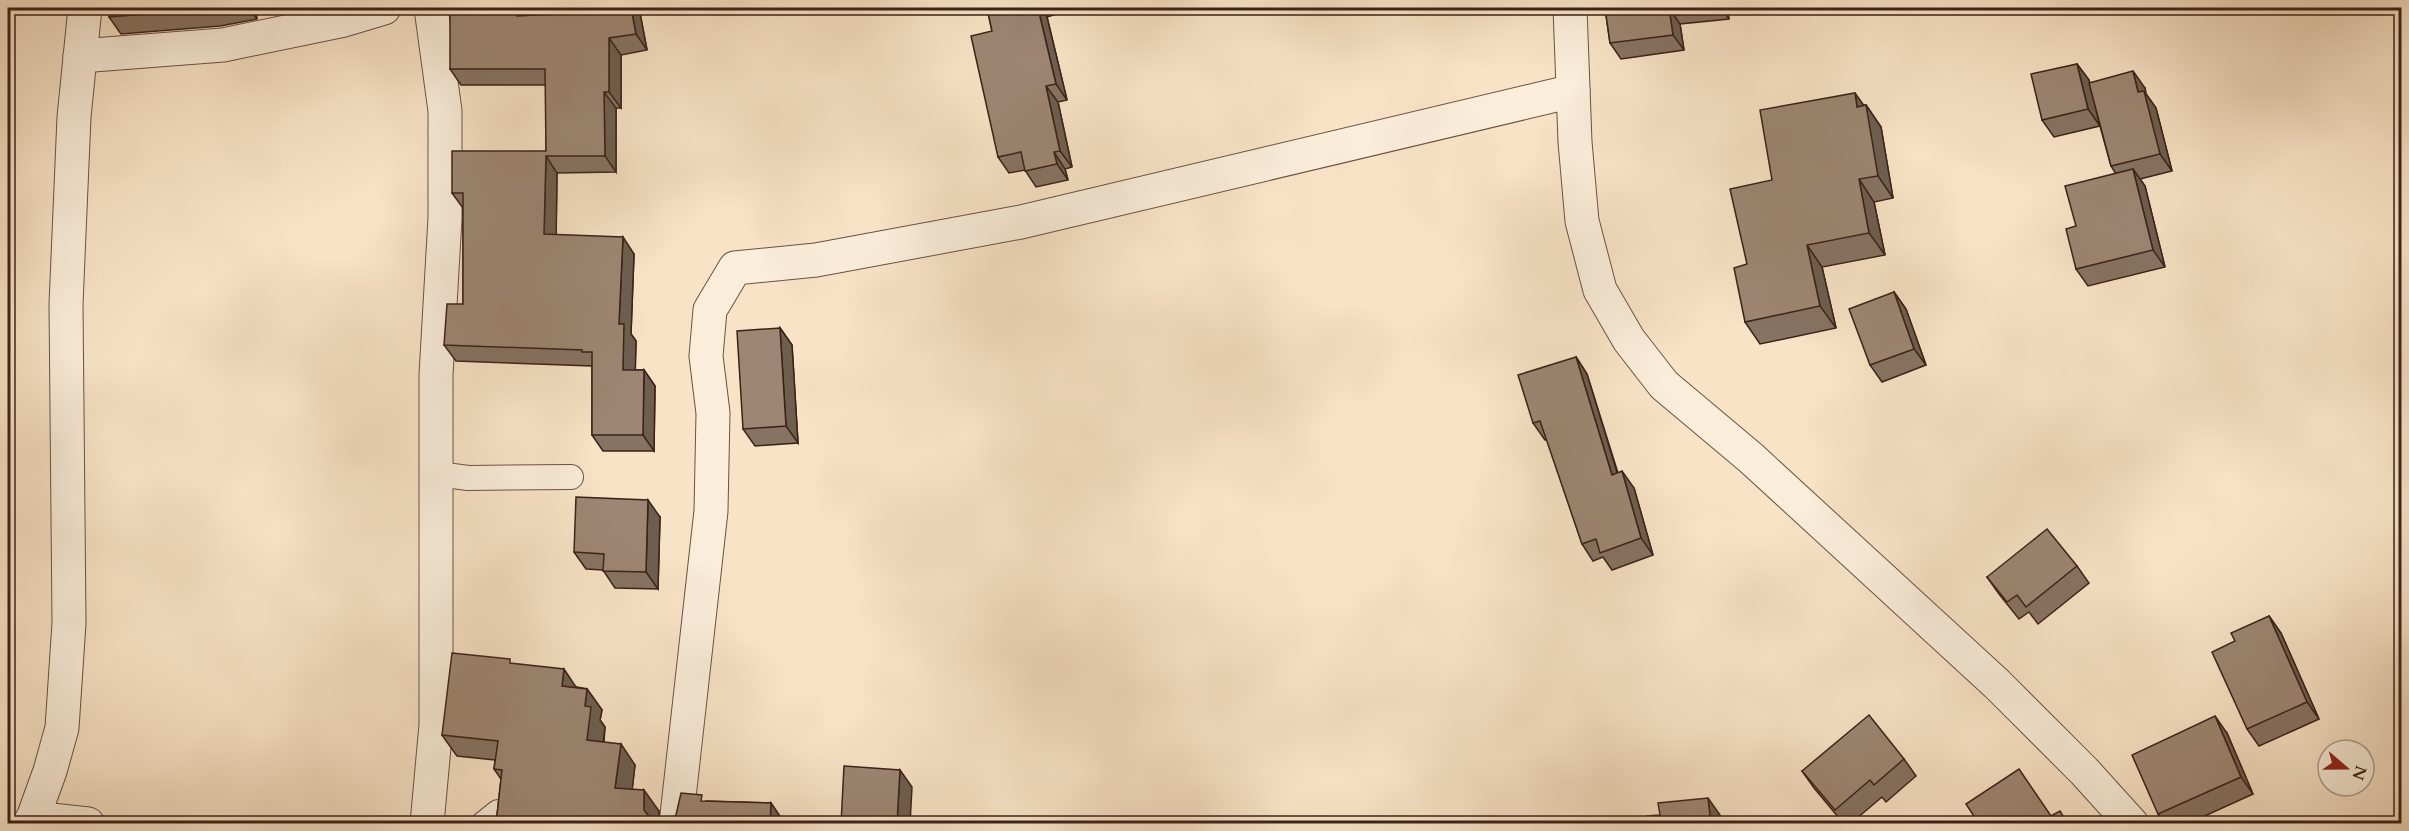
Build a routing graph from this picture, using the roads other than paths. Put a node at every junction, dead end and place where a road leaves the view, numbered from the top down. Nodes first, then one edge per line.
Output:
1 (85, 8) edge
2 (384, 8) edge
3 (432, 8) edge
4 (1570, 8) edge
5 (80, 56) junction
6 (1573, 91) junction
7 (438, 474) junction
8 (571, 477) dead end
9 (31, 821) edge
10 (88, 824) edge
11 (427, 824) edge
12 (675, 824) edge
13 (2132, 824) edge

1 - 5 street
2 - 5 street
3 - 7 street
4 - 6 street
5 - 9 street
6 - 12 street
6 - 13 street
7 - 8 lane
7 - 11 street
9 - 10 street

